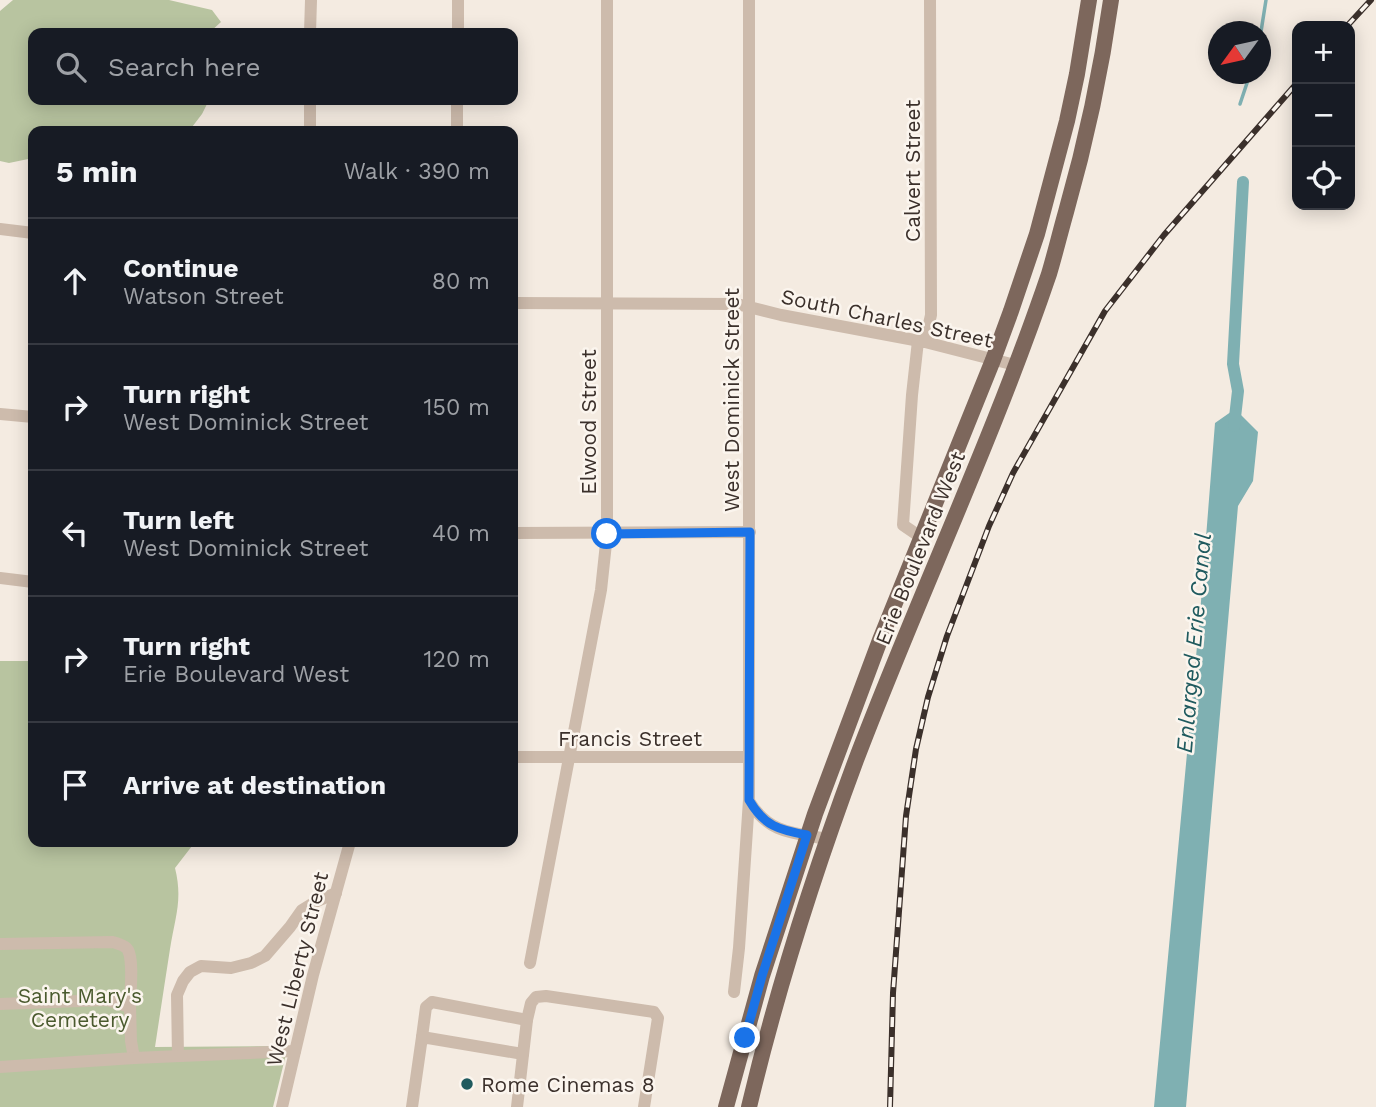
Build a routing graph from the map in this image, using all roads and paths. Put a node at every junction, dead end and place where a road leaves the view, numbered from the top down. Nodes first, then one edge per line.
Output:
1 (311, 0) edge
2 (458, 0) edge
3 (607, 0) edge
4 (749, 0) edge
5 (930, 0) edge
6 (1089, 0) edge
7 (1111, 0) edge
8 (310, 28) edge
9 (458, 28) edge
10 (310, 105) edge
11 (457, 105) edge
12 (310, 126) edge
13 (457, 126) edge
14 (0, 229) edge
15 (28, 232) edge
16 (518, 303) edge
17 (607, 303) junction
18 (750, 307) junction
19 (922, 341) junction
20 (993, 360) junction
21 (1015, 365) junction
22 (0, 414) edge
23 (28, 417) edge
24 (750, 532) junction
25 (518, 533) edge
26 (607, 534) junction
27 (922, 538) junction
28 (0, 578) edge
29 (28, 581) edge
30 (518, 757) edge
31 (570, 757) junction
32 (748, 757) junction
33 (749, 800) junction
34 (807, 835) junction
35 (828, 839) junction
36 (349, 847) edge
37 (336, 893) junction
38 (0, 944) edge
39 (530, 963) dead end
40 (734, 992) dead end
41 (0, 1004) edge
42 (130, 1007) junction
43 (527, 1020) junction
44 (422, 1037) junction
45 (295, 1051) junction
46 (523, 1054) junction
47 (178, 1056) junction
48 (134, 1058) junction
49 (0, 1067) edge
50 (282, 1107) edge
51 (412, 1107) edge
52 (517, 1107) edge
53 (644, 1107) edge
54 (726, 1107) edge
55 (749, 1107) edge

1 - 8 street
2 - 9 street
3 - 17 street, Elwood Street
4 - 18 street, West Dominick Street
5 - 19 street, Calvert Street
6 - 20 main road, Erie Boulevard West
7 - 21 main road, Erie Boulevard West
10 - 12 street
11 - 13 street
14 - 15 street
16 - 17 street, South Charles Street
17 - 18 street, South Charles Street
17 - 26 street, Elwood Street
18 - 19 street, South Charles Street
18 - 24 street, West Dominick Street
19 - 20 street, South Charles Street
19 - 27 street, Calvert Street
20 - 21 street, South Charles Street
20 - 27 main road, Erie Boulevard West
21 - 35 main road, Erie Boulevard West
22 - 23 street
24 - 26 street
24 - 32 street, West Dominick Street
25 - 26 street
26 - 31 street, Elwood Street
27 - 34 main road, Erie Boulevard West
28 - 29 street
30 - 31 street, Francis Street
31 - 32 street, Francis Street
31 - 39 street, Elwood Street
32 - 33 street, West Dominick Street
33 - 34 street
33 - 40 street, West Dominick Street
34 - 35 street
34 - 54 main road, Erie Boulevard West
35 - 55 main road, Erie Boulevard West
36 - 37 street, West Liberty Street
37 - 45 street, West Liberty Street
37 - 47 street
38 - 42 street
41 - 42 street
42 - 48 street
43 - 44 street
43 - 46 street
43 - 53 street
44 - 46 street
44 - 51 street
45 - 47 street
45 - 50 street, West Liberty Street
46 - 52 street
47 - 48 street
48 - 49 street

